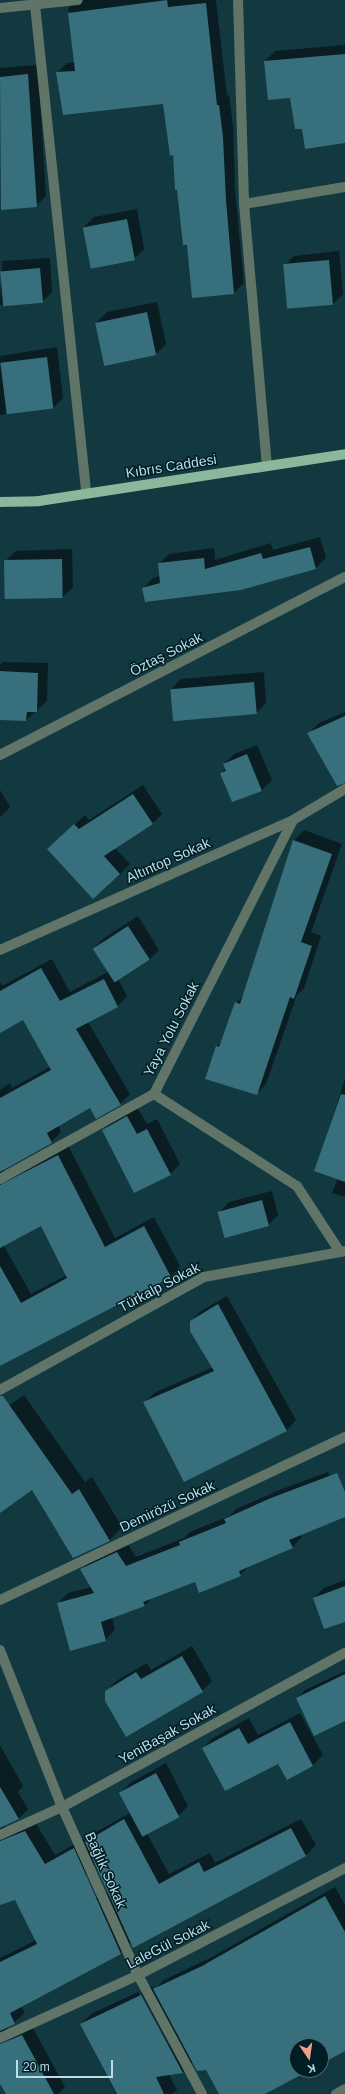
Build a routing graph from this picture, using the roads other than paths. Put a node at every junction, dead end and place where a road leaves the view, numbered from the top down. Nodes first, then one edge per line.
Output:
1 (78, 0) edge
2 (238, 0) edge
3 (35, 5) junction
4 (0, 8) edge
5 (345, 187) edge
6 (244, 204) junction
7 (345, 454) edge
8 (267, 465) junction
9 (86, 494) junction
10 (0, 502) edge
11 (345, 577) edge
12 (0, 755) edge
13 (345, 789) edge
14 (293, 820) junction
15 (0, 950) edge
16 (154, 1094) junction
17 (0, 1179) edge
18 (343, 1252) edge
19 (0, 1390) edge
20 (345, 1437) edge
21 (0, 1600) edge
22 (0, 1650) edge
23 (345, 1653) edge
24 (62, 1807) junction
25 (0, 1835) edge
26 (345, 1868) edge
27 (138, 1975) junction
28 (0, 2038) edge
29 (345, 2089) edge
30 (202, 2094) edge
31 (336, 2094) edge

1 - 3 street
2 - 6 street
3 - 4 street
3 - 9 street
5 - 6 street
6 - 8 street
7 - 8 main road, Kıbrıs Caddesi
8 - 9 main road, Kıbrıs Caddesi
9 - 10 main road, Kıbrıs Caddesi
11 - 12 street, Öztaş Sokak
13 - 14 street, Altıntop Sokak
14 - 15 street, Altıntop Sokak
14 - 16 street, Yaya Yolu Sokak
16 - 17 street, Yaya Yolu Sokak
16 - 18 street
18 - 19 street, Türkalp Sokak
20 - 21 street, Demirözü Sokak
22 - 24 street, Bağlık Sokak
23 - 24 street, YeniBaşak Sokak
24 - 25 street, YeniBaşak Sokak
24 - 27 street, Bağlık Sokak
26 - 27 street, LaleGül Sokak
27 - 28 street, LaleGül Sokak
27 - 30 street, Bağlık Sokak
29 - 31 street

